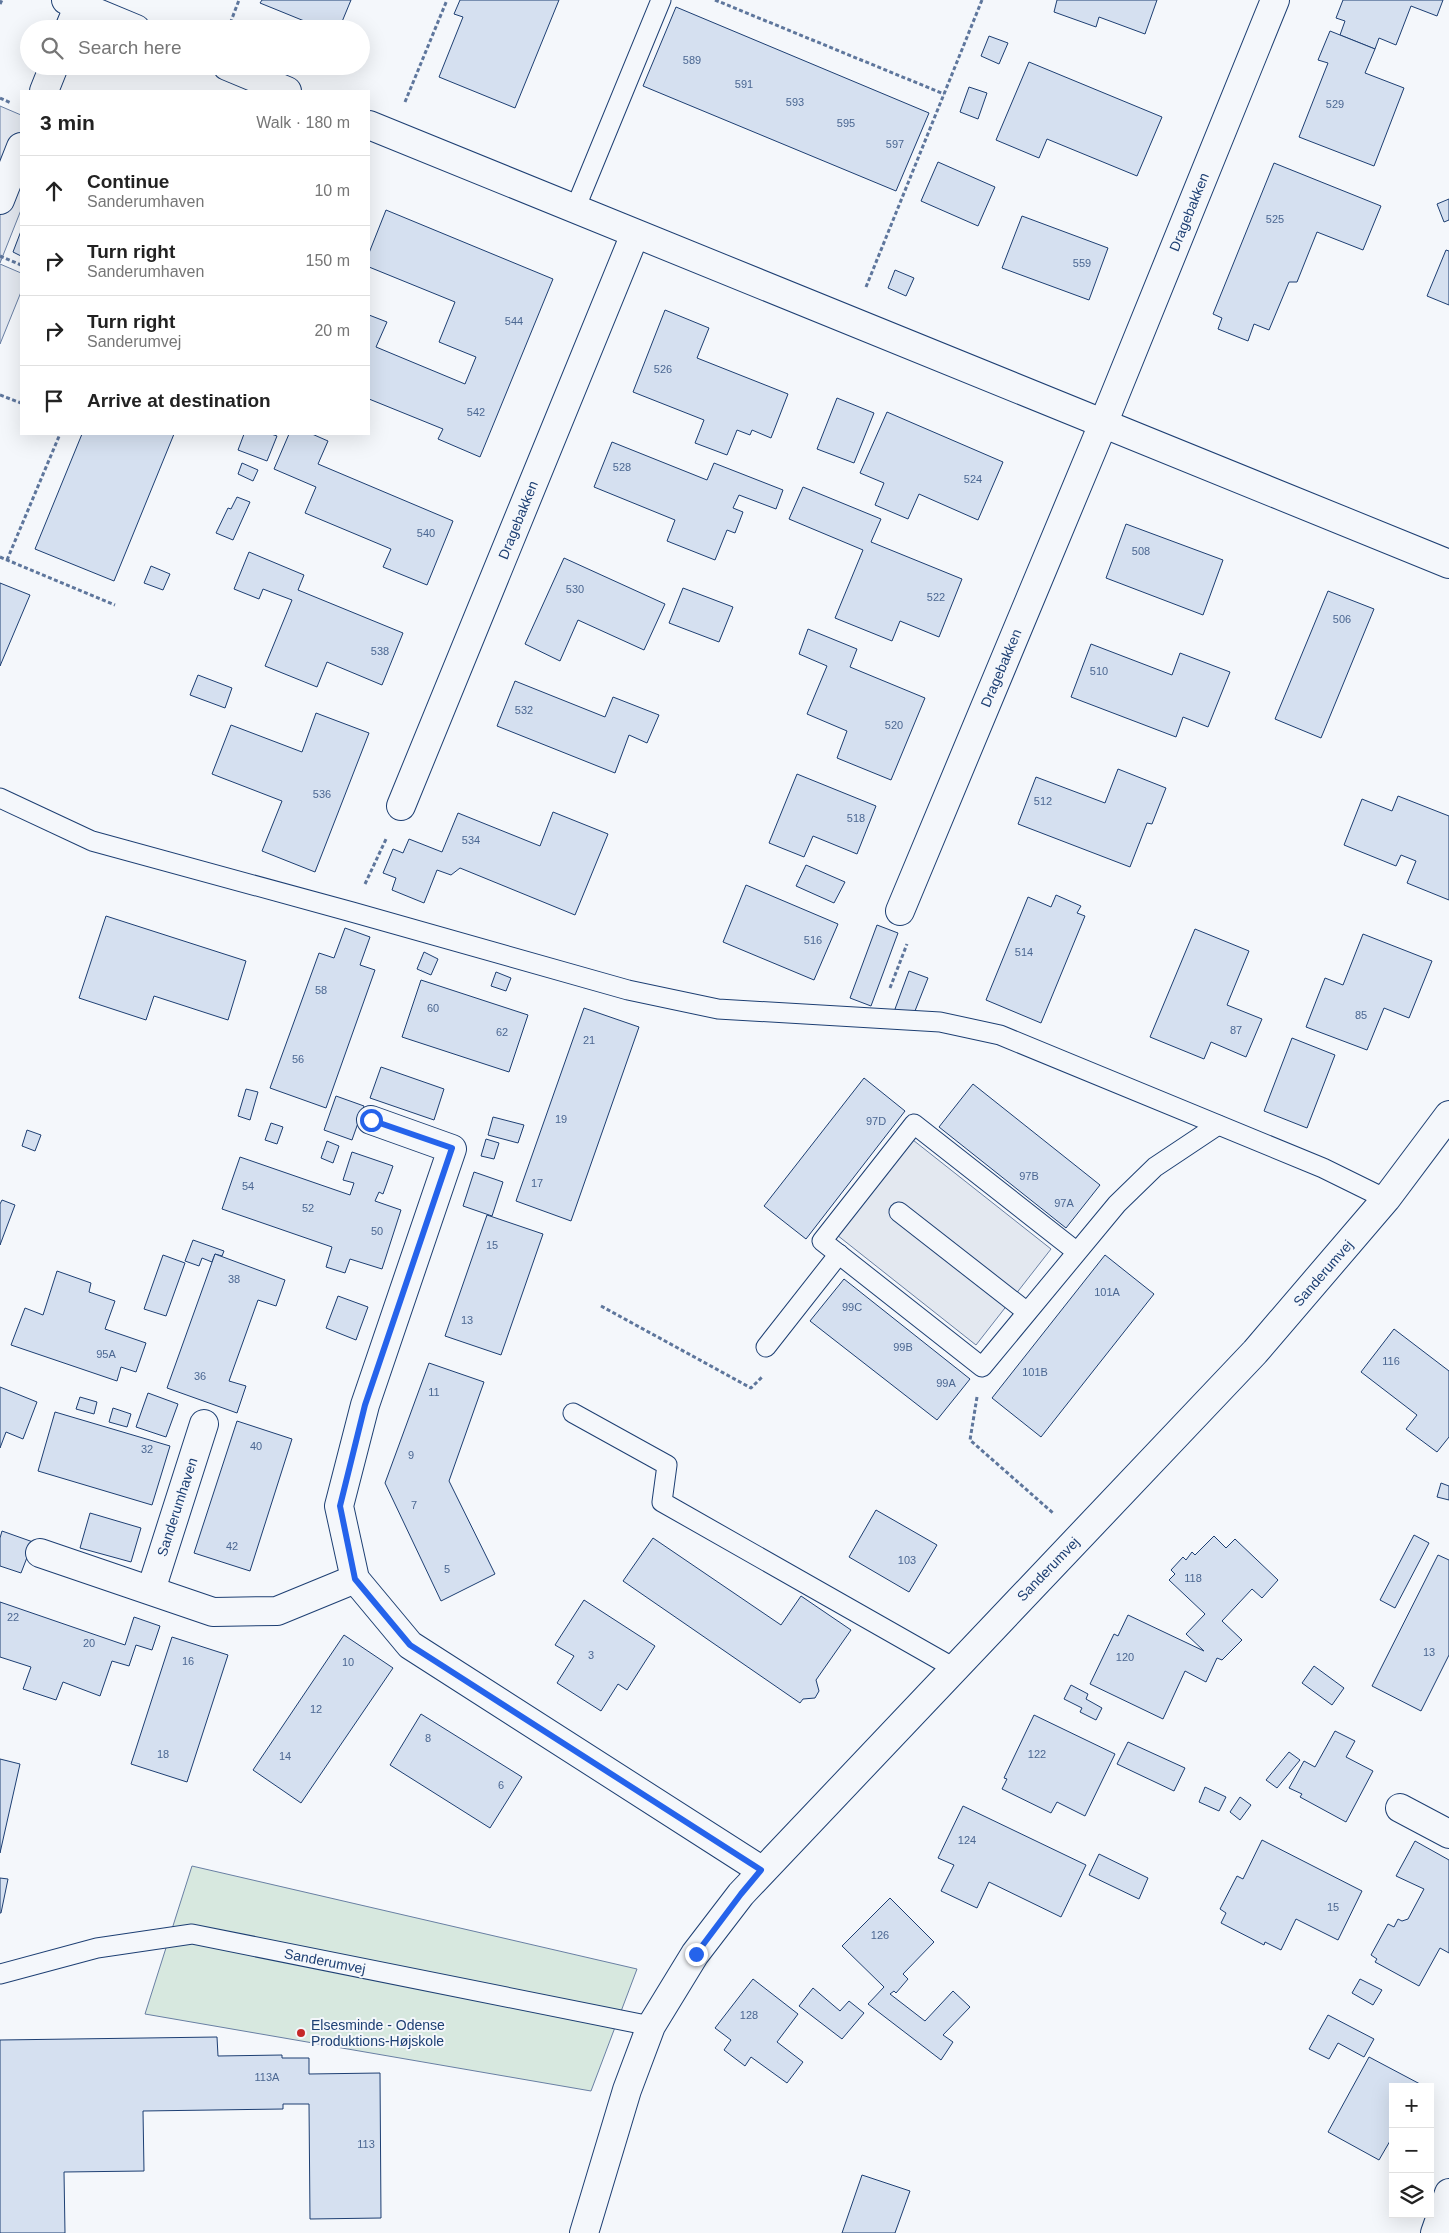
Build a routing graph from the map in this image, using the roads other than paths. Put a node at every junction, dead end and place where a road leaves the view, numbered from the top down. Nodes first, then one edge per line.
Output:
1 (661, 0) edge
2 (1274, 0) edge
3 (74, 8) edge
4 (109, 20) edge
5 (50, 75) edge
6 (249, 75) edge
7 (44, 90) edge
8 (285, 90) edge
9 (380, 130) edge
10 (20, 150) edge
11 (0, 200) edge
12 (575, 209) junction
13 (635, 234) junction
14 (1103, 424) junction
15 (1449, 564) edge
16 (0, 798) edge
17 (401, 806) road end
18 (900, 911) road end
19 (1449, 1115) edge
20 (371, 1120) dead end
21 (1218, 1125) junction
22 (1386, 1199) junction
23 (899, 1212) dead end
24 (1077, 1252) junction
25 (839, 1254) junction
26 (1027, 1312) junction
27 (766, 1348) road end
28 (573, 1413) dead end
29 (204, 1424) dead end
30 (40, 1553) dead end
31 (355, 1579) junction
32 (150, 1590) junction
33 (954, 1668) junction
34 (1400, 1808) dead end
35 (1449, 1834) edge
36 (761, 1870) junction
37 (0, 1974) edge
38 (651, 2026) junction
39 (584, 2233) edge

1 - 12 lane
2 - 14 street, Dragebakken
3 - 4 street
5 - 7 street
6 - 8 street
9 - 12 street
10 - 11 street
12 - 13 street
13 - 14 street
13 - 17 street, Dragebakken
14 - 15 street
14 - 18 street, Dragebakken
16 - 21 lane
19 - 22 street, Sanderumvej
20 - 31 street
21 - 22 lane
21 - 24 lane
22 - 33 street, Sanderumvej
23 - 26 lane
24 - 25 lane
24 - 26 lane
25 - 26 lane
25 - 27 lane
28 - 33 lane
29 - 32 street, Sanderumhaven
30 - 32 street
31 - 32 street
31 - 36 street
33 - 36 street, Sanderumvej
34 - 35 street
36 - 38 street, Sanderumvej
37 - 38 lane, Sanderumvej
38 - 39 street, Sanderumvej

